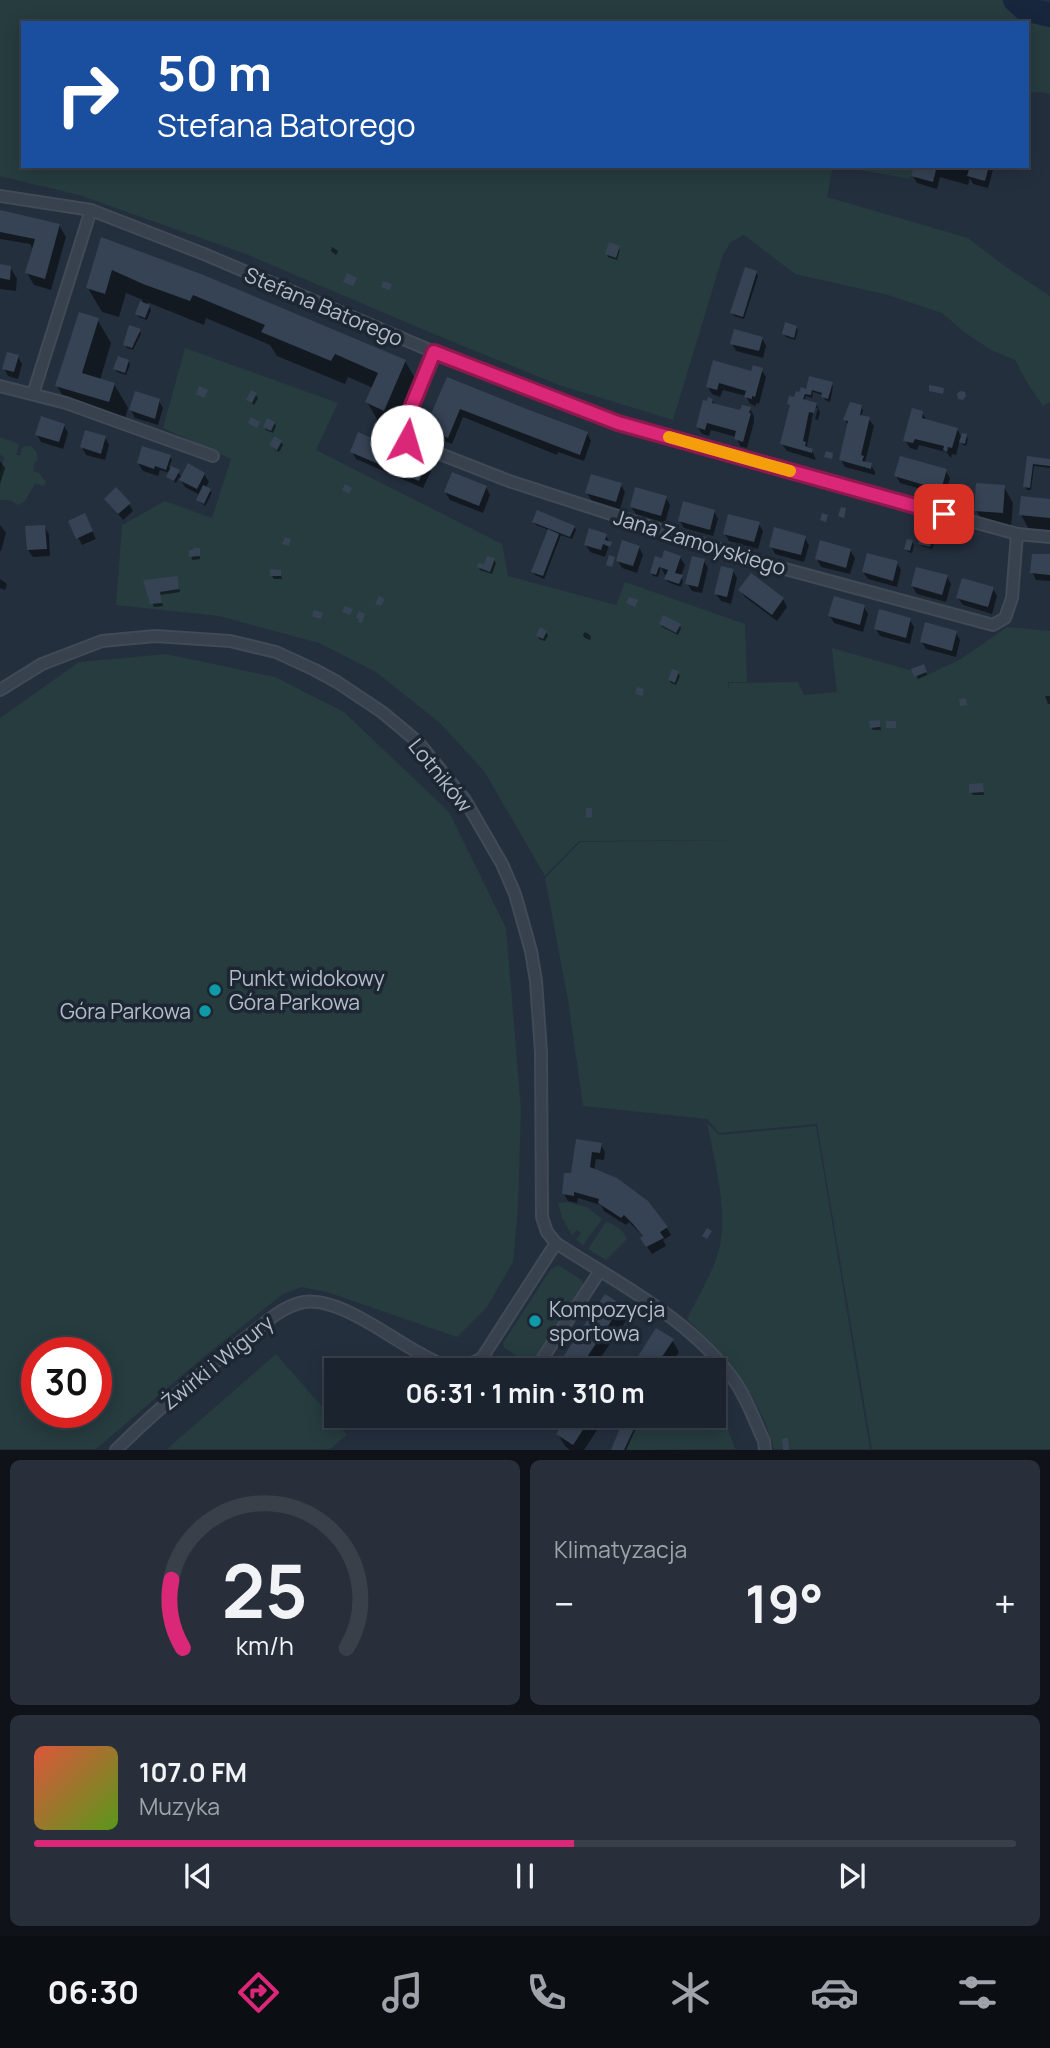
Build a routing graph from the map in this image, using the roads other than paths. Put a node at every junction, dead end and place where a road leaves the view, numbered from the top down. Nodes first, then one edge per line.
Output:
1 (0, 196) edge
2 (91, 210) junction
3 (434, 352) junction
4 (0, 386) edge
5 (33, 394) junction
6 (213, 456) dead end
7 (1017, 534) junction
8 (1050, 537) edge
9 (0, 690) edge
10 (556, 1243) junction
11 (600, 1271) junction
12 (428, 1358) edge
13 (482, 1358) edge
14 (544, 1358) edge
15 (116, 1450) edge
16 (765, 1450) edge

1 - 2 street, Stefana Batorego
2 - 3 street, Stefana Batorego
2 - 5 street
3 - 7 street, Stefana Batorego
3 - 7 street, Jana Zamoyskiego
4 - 5 street
5 - 6 street
7 - 8 street, Stefana Batorego
9 - 10 street, Lotników
10 - 11 street
10 - 13 street
11 - 14 street
11 - 16 street
12 - 15 street, Żwirki i Wigury

